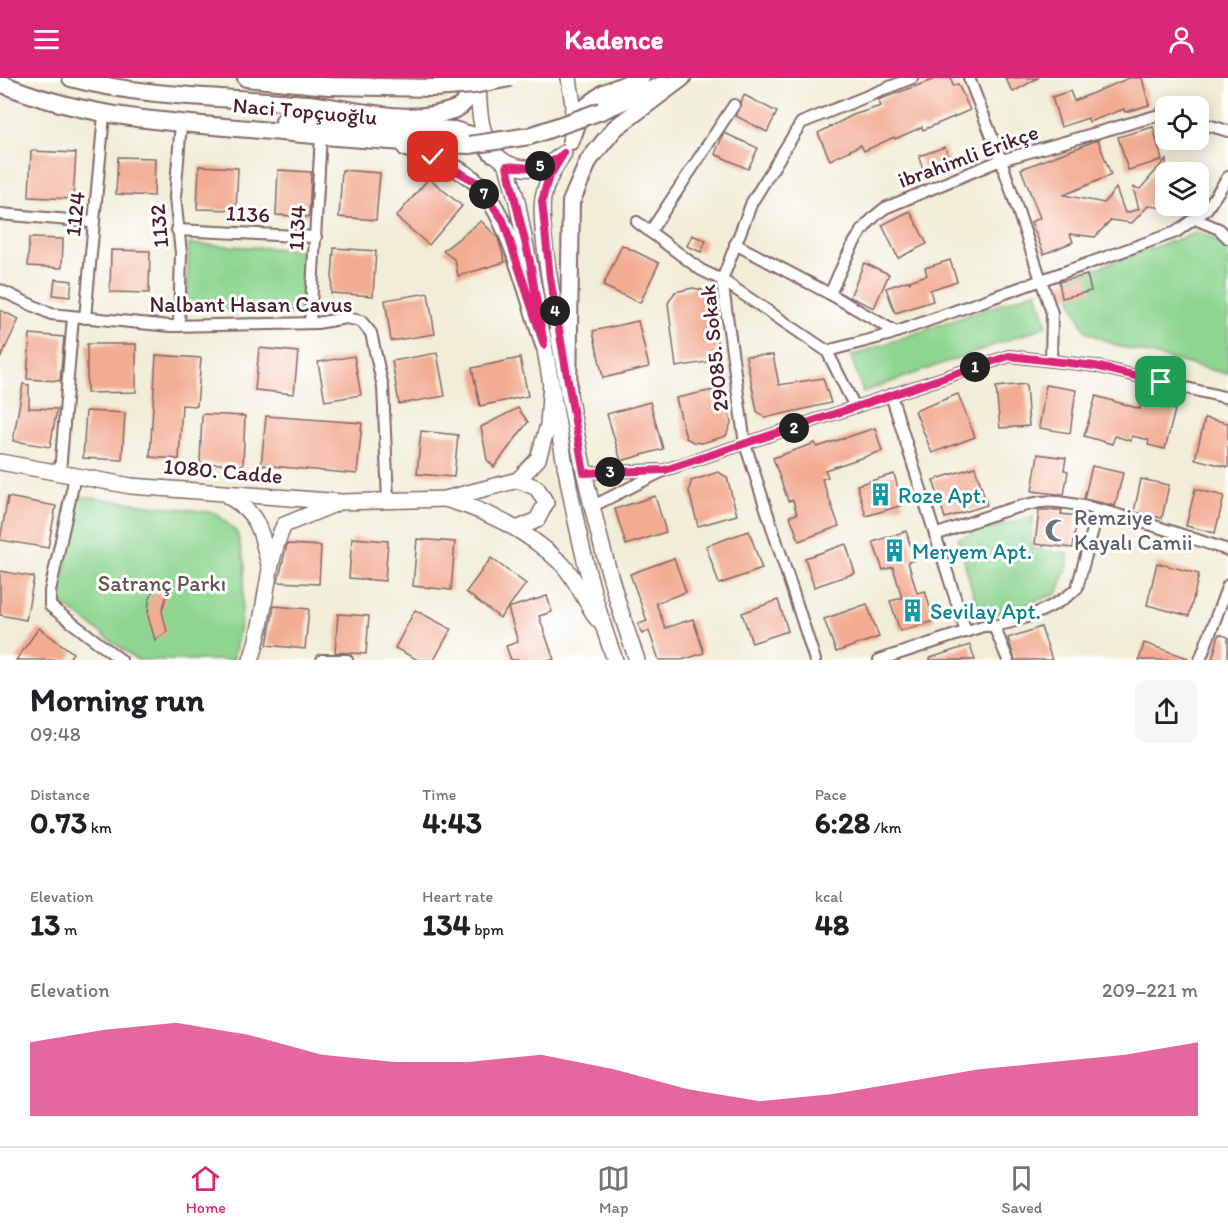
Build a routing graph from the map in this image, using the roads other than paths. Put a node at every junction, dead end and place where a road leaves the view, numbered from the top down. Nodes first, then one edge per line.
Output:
1 (71, 78) edge
2 (246, 78) edge
3 (476, 78) edge
4 (510, 78) edge
5 (569, 78) edge
6 (641, 78) edge
7 (680, 78) edge
8 (912, 78) edge
9 (969, 78) edge
10 (0, 83) edge
11 (734, 105) dead end
12 (68, 106) junction
13 (104, 115) junction
14 (1155, 116) edge
15 (181, 123) junction
16 (1209, 125) edge
17 (1228, 130) edge
18 (321, 136) junction
19 (382, 141) junction
20 (567, 147) junction
21 (492, 153) junction
22 (1001, 160) junction
23 (507, 166) junction
24 (1228, 177) edge
25 (0, 214) edge
26 (1195, 219) junction
27 (93, 222) junction
28 (637, 222) dead end
29 (177, 230) junction
30 (650, 232) junction
31 (316, 237) junction
32 (1228, 238) edge
33 (735, 244) junction
34 (722, 280) junction
35 (1041, 281) junction
36 (0, 290) edge
37 (830, 294) junction
38 (79, 317) junction
39 (310, 323) junction
40 (179, 326) junction
41 (896, 332) junction
42 (544, 345) junction
43 (827, 351) junction
44 (1051, 361) junction
45 (551, 382) junction
46 (568, 391) junction
47 (891, 395) junction
48 (1228, 398) edge
49 (855, 408) junction
50 (745, 444) junction
51 (0, 462) edge
52 (665, 470) junction
53 (60, 472) junction
54 (584, 473) junction
55 (75, 476) junction
56 (518, 480) junction
57 (223, 494) junction
58 (445, 499) junction
59 (388, 500) junction
60 (342, 502) junction
61 (592, 506) junction
62 (1098, 511) junction
63 (517, 529) junction
64 (935, 536) junction
65 (1228, 550) edge
66 (269, 565) junction
67 (1228, 585) edge
68 (603, 626) junction
69 (994, 626) junction
70 (966, 632) junction
71 (121, 660) edge
72 (252, 660) edge
73 (322, 660) edge
74 (347, 660) edge
75 (615, 660) edge
76 (637, 660) edge
77 (815, 660) edge
78 (879, 660) edge
79 (1008, 660) edge
80 (1200, 660) edge

1 - 3 main road
2 - 4 main road, Naci Topçuoğlu, bridge
3 - 21 main road
5 - 20 main road
6 - 20 main road
7 - 19 main road, Naci Topçuoğlu, bridge
7 - 46 main road
8 - 33 street, 29085. Sokak
9 - 22 street
10 - 12 main road, Naci Topçuoğlu
11 - 30 street
12 - 13 main road, Naci Topçuoğlu
12 - 21 main road
13 - 15 main road, Naci Topçuoğlu
13 - 27 street, 1124
14 - 22 street, ibrahimli Erikçe
15 - 18 main road, Naci Topçuoğlu
15 - 29 street, 1132
16 - 17 street
18 - 19 main road, Naci Topçuoğlu
18 - 31 street, 1134
19 - 42 main road
20 - 23 main road
20 - 46 main road
21 - 23 main road
22 - 35 street
22 - 37 street, ibrahimli Erikçe
23 - 42 main road
24 - 26 street
25 - 27 street
26 - 32 street
26 - 35 street
27 - 38 street, 1124
28 - 30 street
29 - 31 street, 1136
29 - 40 street, 1132
30 - 34 street
31 - 39 street, 1134
33 - 34 street, 29085. Sokak
33 - 37 street
34 - 43 street
34 - 50 street, 29085. Sokak
35 - 41 street
35 - 44 street
36 - 38 street, Nalbant Hasan Cavus
37 - 41 street
38 - 40 street, Nalbant Hasan Cavus
38 - 53 street, 1124
39 - 40 street, Nalbant Hasan Cavus
39 - 59 street, Nalbant Hasan Cavus
41 - 43 street
42 - 45 main road
43 - 49 street
44 - 47 street
44 - 48 street
45 - 56 main road
45 - 68 main road
46 - 54 main road
47 - 49 street
47 - 64 street
49 - 50 street
50 - 52 street
50 - 77 street, 29085. Sokak
51 - 53 main road, 1080. Cadde
52 - 54 street
52 - 61 street
53 - 55 main road, 1080. Cadde
54 - 61 main road
55 - 57 main road, 1080. Cadde
55 - 71 street
56 - 58 main road
56 - 63 main road
57 - 60 main road, 1080. Cadde
57 - 66 main road
58 - 59 main road, 1080. Cadde
58 - 63 main road
59 - 60 main road, 1080. Cadde
60 - 66 main road
61 - 76 main road
62 - 64 street
62 - 65 street
62 - 69 street
63 - 68 main road
64 - 70 street
66 - 72 main road
67 - 80 street
68 - 75 main road
69 - 70 street
69 - 79 street
70 - 78 street
73 - 74 street

